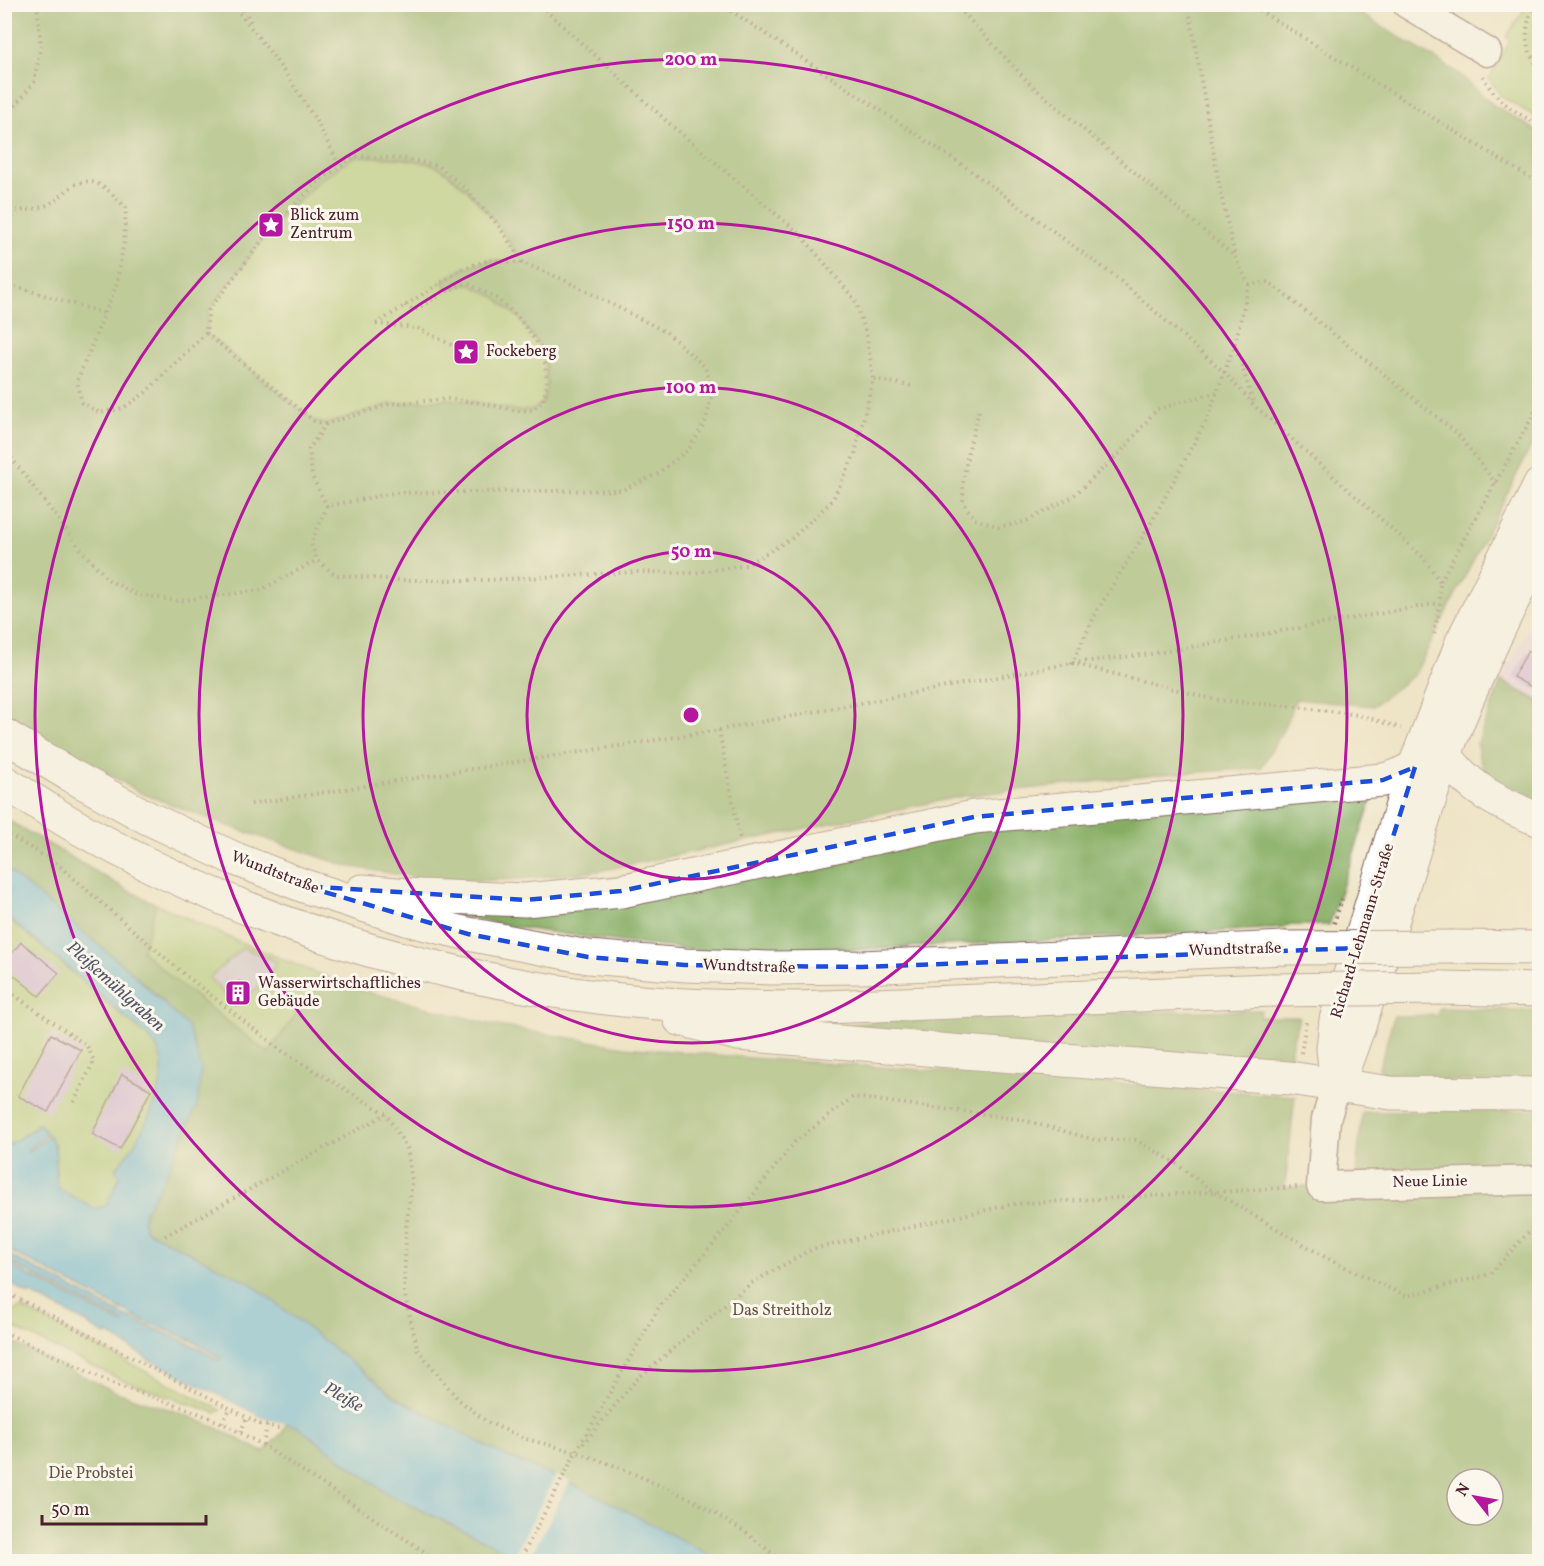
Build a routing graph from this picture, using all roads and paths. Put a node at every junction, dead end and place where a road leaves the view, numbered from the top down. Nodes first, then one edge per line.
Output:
1 (37, 4) edge
2 (232, 4) edge
3 (242, 4) edge
4 (539, 4) edge
5 (721, 4) edge
6 (955, 4) edge
7 (1188, 4) edge
8 (1249, 4) edge
9 (1407, 4) edge
10 (1534, 4) edge
11 (1539, 14) edge
12 (1539, 32) edge
13 (256, 33) junction
14 (1487, 52) joint
15 (1539, 68) edge
16 (4, 120) edge
17 (1539, 126) edge
18 (339, 166) junction
19 (1539, 184) edge
20 (4, 211) edge
21 (1235, 257) junction
22 (523, 263) junction
23 (4, 283) edge
24 (1248, 285) junction
25 (405, 305) junction
26 (106, 314) junction
27 (206, 333) junction
28 (1236, 343) junction
29 (466, 352) dead end
30 (1225, 374) junction
31 (873, 379) junction
32 (911, 386) dead end
33 (1218, 392) junction
34 (1539, 403) edge
35 (1254, 405) junction
36 (979, 411) dead end
37 (326, 424) junction
38 (4, 448) edge
39 (1496, 484) junction
40 (1539, 484) edge
41 (327, 506) junction
42 (1539, 547) edge
43 (317, 560) junction
44 (1440, 582) junction
45 (1440, 603) junction
46 (1434, 635) dead end
47 (1072, 663) junction
48 (1401, 728) dead end
49 (719, 730) junction
50 (4, 735) edge
51 (1445, 754) junction
52 (1415, 766) junction
53 (4, 782) edge
54 (250, 804) dead end
55 (1539, 820) edge
56 (4, 832) edge
57 (744, 864) junction
58 (304, 886) junction
59 (1539, 948) edge
60 (4, 988) edge
61 (1539, 990) edge
62 (599, 998) junction
63 (1336, 1084) junction
64 (1539, 1094) edge
65 (73, 1104) dead end
66 (386, 1114) junction
67 (1539, 1180) edge
68 (1321, 1186) junction
69 (1211, 1191) junction
70 (1539, 1220) edge
71 (165, 1236) dead end
72 (4, 1291) edge
73 (14, 1296) junction
74 (4, 1306) edge
75 (4, 1332) edge
76 (230, 1409) junction
77 (247, 1418) junction
78 (222, 1424) junction
79 (267, 1426) junction
80 (282, 1429) dead end
81 (240, 1432) junction
82 (263, 1445) junction
83 (576, 1452) junction
84 (440, 1562) edge
85 (519, 1562) edge
86 (783, 1562) edge

1 - 16 path
2 - 13 path
3 - 13 path
4 - 31 path
5 - 30 path
6 - 21 path
7 - 21 path
8 - 19 path
9 - 14 street
10 - 15 path
11 - 12 path
13 - 18 path
14 - 17 path
18 - 22 path
18 - 27 path
20 - 26 path
21 - 24 path
22 - 25 path
22 - 41 path
23 - 26 path
24 - 28 path
24 - 39 path
25 - 29 path
25 - 37 path
26 - 27 path
27 - 37 path
28 - 30 path
28 - 35 path
30 - 33 path
30 - 35 path
31 - 32 path
31 - 43 path
33 - 36 path
33 - 47 path
34 - 39 path
35 - 44 path
37 - 41 path
38 - 43 path
39 - 44 path
40 - 52 main road, Richard-Lehmann-Straße
41 - 43 path
42 - 51 main road, Richard-Lehmann-Straße
44 - 45 path
45 - 46 path
45 - 47 path
47 - 48 path
47 - 49 path
49 - 54 path
49 - 57 path
50 - 58 main road, Wundtstraße
51 - 55 main road
51 - 63 main road, Richard-Lehmann-Straße
52 - 57 main road
52 - 63 main road, Richard-Lehmann-Straße
53 - 62 main road
56 - 66 path
57 - 58 main road
58 - 59 main road, Wundtstraße, bridge
60 - 65 path
61 - 62 main road, bridge
62 - 63 main road
63 - 64 main road
63 - 68 street
66 - 71 path
66 - 83 path
67 - 68 street, Neue Linie
68 - 69 path
69 - 70 path
69 - 83 path
69 - 83 path
72 - 73 path
73 - 74 path
73 - 76 path
75 - 78 path
76 - 77 path
76 - 78 path
77 - 79 path
77 - 81 path
78 - 81 path
79 - 80 path
79 - 82 path
81 - 82 path
82 - 84 path
83 - 85 path
83 - 86 path

